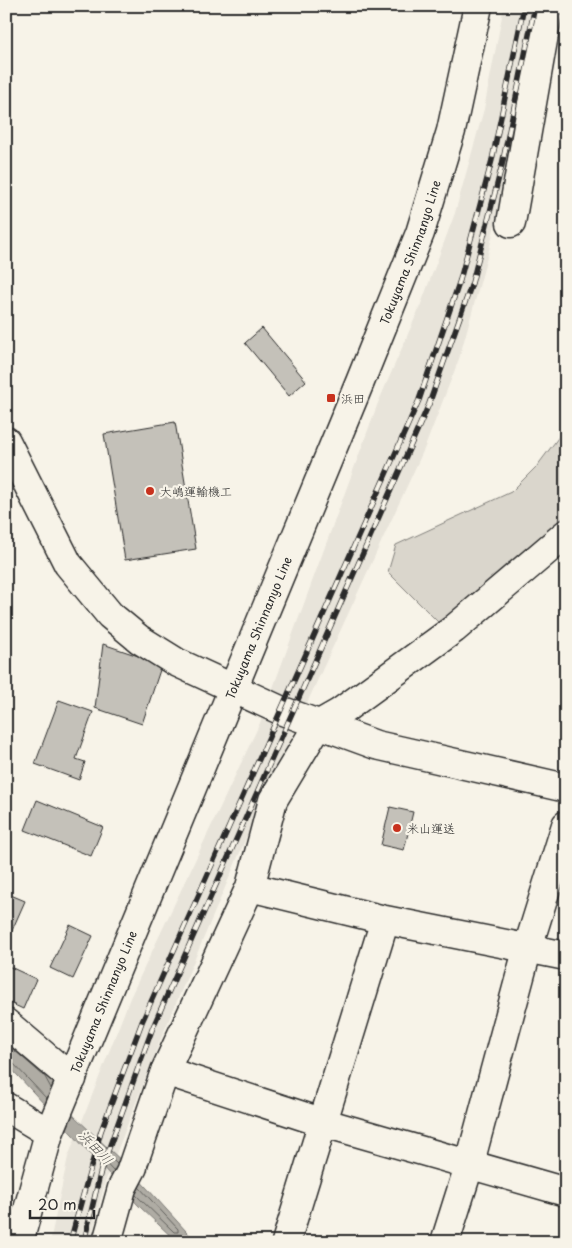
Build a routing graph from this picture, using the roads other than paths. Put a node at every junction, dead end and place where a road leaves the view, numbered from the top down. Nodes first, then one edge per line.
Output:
1 (478, 6) edge
2 (549, 6) edge
3 (511, 223) dead end
4 (6, 441) edge
5 (566, 534) edge
6 (233, 688) junction
7 (318, 725) junction
8 (566, 788) edge
9 (566, 825) edge
10 (250, 887) junction
11 (385, 920) junction
12 (528, 947) junction
13 (566, 956) edge
14 (6, 1023) edge
15 (165, 1071) junction
16 (69, 1085) junction
17 (6, 1107) edge
18 (322, 1122) junction
19 (52, 1126) junction
20 (469, 1166) junction
21 (566, 1192) edge
22 (18, 1242) edge
23 (107, 1242) edge
24 (286, 1242) edge
25 (445, 1242) edge

1 - 6 street, Tokuyama Shinnanyo Line
2 - 3 street
4 - 6 street
5 - 7 street
6 - 7 street
6 - 16 street, Tokuyama Shinnanyo Line
7 - 8 street
7 - 10 street
9 - 12 street
10 - 11 street
10 - 15 street
11 - 12 street
11 - 18 street
12 - 13 street
12 - 20 street
14 - 16 street
15 - 18 street
15 - 23 street
16 - 19 street, Tokuyama Shinnanyo Line
17 - 19 street
18 - 20 street
18 - 24 street
19 - 22 street, Tokuyama Shinnanyo Line
20 - 21 street
20 - 25 street

